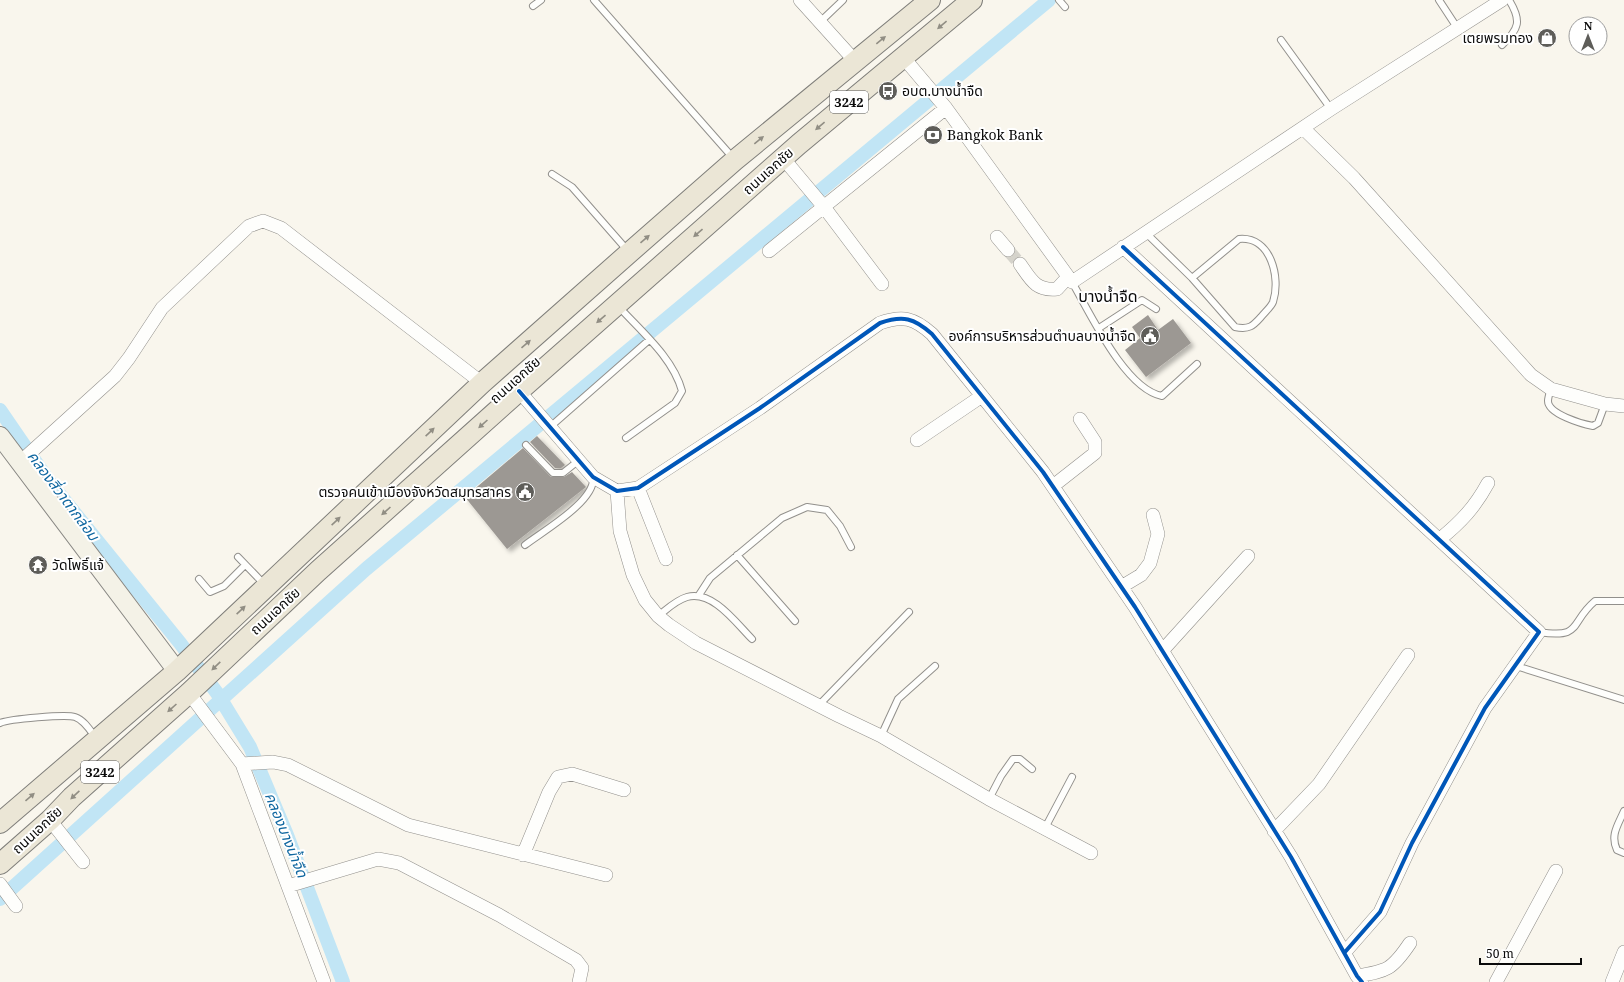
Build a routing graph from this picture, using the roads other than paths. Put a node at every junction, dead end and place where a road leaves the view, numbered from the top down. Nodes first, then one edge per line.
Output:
1 (541, 0) edge
2 (594, 0) edge
3 (800, 0) edge
4 (843, 0) edge
5 (930, 0) edge
6 (972, 0) edge
7 (1059, 0) edge
8 (1439, 0) edge
9 (1502, 0) edge
10 (1509, 0) edge
11 (534, 6) dead end
12 (1065, 7) dead end
13 (820, 22) junction
14 (1458, 29) junction
15 (1281, 40) dead end
16 (1502, 45) dead end
17 (903, 57) junction
18 (855, 61) junction
19 (943, 105) junction
20 (1331, 109) junction
21 (1304, 129) junction
22 (782, 158) junction
23 (735, 160) junction
24 (552, 174) dead end
25 (708, 184) junction
26 (821, 204) junction
27 (727, 207) junction
28 (1146, 233) junction
29 (998, 237) dead end
30 (1123, 247) junction
31 (1008, 250) tunnel mouth
32 (769, 251) dead end
33 (630, 253) junction
34 (1020, 264) tunnel mouth
35 (1192, 278) junction
36 (1070, 280) junction
37 (882, 284) dead end
38 (617, 305) junction
39 (1156, 309) dead end
40 (1099, 328) junction
41 (647, 337) junction
42 (1197, 364) dead end
43 (482, 383) junction
44 (1551, 389) junction
45 (524, 396) junction
46 (982, 396) junction
47 (1605, 404) junction
48 (1624, 406) edge
49 (1080, 418) dead end
50 (550, 428) junction
51 (0, 436) edge
52 (626, 438) dead end
53 (917, 440) dead end
54 (526, 445) dead end
55 (22, 460) junction
56 (578, 461) junction
57 (593, 477) junction
58 (1488, 483) dead end
59 (1053, 486) junction
60 (638, 488) junction
61 (617, 491) junction
62 (1153, 515) dead end
63 (1440, 539) junction
64 (525, 545) dead end
65 (851, 547) dead end
66 (737, 555) junction
67 (1248, 556) dead end
68 (238, 557) dead end
69 (666, 559) dead end
70 (245, 565) junction
71 (199, 579) dead end
72 (266, 586) junction
73 (1121, 587) junction
74 (699, 595) junction
75 (1624, 601) edge
76 (909, 612) dead end
77 (658, 616) junction
78 (795, 621) dead end
79 (1539, 632) junction
80 (752, 639) dead end
81 (1162, 651) junction
82 (1408, 655) dead end
83 (935, 666) dead end
84 (1516, 666) junction
85 (180, 667) junction
86 (194, 692) junction
87 (1624, 700) edge
88 (818, 706) junction
89 (0, 723) edge
90 (881, 736) junction
91 (97, 739) junction
92 (246, 763) junction
93 (1032, 769) dead end
94 (1072, 777) dead end
95 (624, 790) dead end
96 (989, 799) junction
97 (1624, 811) edge
98 (50, 820) junction
99 (0, 823) edge
100 (1045, 828) junction
101 (1274, 831) junction
102 (1091, 853) dead end
103 (1624, 853) edge
104 (523, 854) junction
105 (83, 862) dead end
106 (0, 864) edge
107 (1556, 871) dead end
108 (606, 875) dead end
109 (291, 885) junction
110 (2, 887) edge
111 (15, 904) dead end
112 (1410, 943) dead end
113 (1344, 952) junction
114 (1624, 952) edge
115 (1359, 979) edge
116 (324, 982) edge
117 (579, 982) edge
118 (1496, 982) edge
119 (1612, 982) edge

1 - 11 lane
2 - 23 lane
3 - 13 street
4 - 13 lane
18 -> 5 main road, ถนนเอกชัย / 3242
6 -> 17 main road, ถนนเอกชัย / 3242
7 - 12 lane
8 - 14 lane
9 - 14 street
10 - 16 lane
13 - 18 street
14 - 20 street
15 - 20 lane
17 - 19 street
17 -> 22 main road, ถนนเอกชัย / 3242
23 -> 18 main road, ถนนเอกชัย / 3242
19 - 26 street
19 - 36 street
20 - 21 street
21 - 28 street
21 - 44 street
22 - 26 street
22 - 27 main road, ถนนเอกชัย / 3242
23 - 25 main road, ถนนเอกชัย / 3242
24 - 33 lane
25 - 27 main road
33 -> 25 main road, ถนนเอกชัย / 3242
26 - 32 street
26 - 37 street
27 -> 38 main road, ถนนเอกชัย / 3242
28 - 30 street
28 - 35 lane
29 - 31 street
30 - 36 street
30 - 63 street
43 -> 33 main road, ถนนเอกชัย / 3242
34 - 36 street
35 - 35 lane
36 - 40 lane
38 - 41 lane
38 -> 45 main road, ถนนเอกชัย / 3242
39 - 40 lane
40 - 42 lane
41 - 50 lane
41 - 52 lane
43 - 55 street
72 -> 43 main road, ถนนเอกชัย / 3242
44 - 47 street
44 - 47 lane
45 - 50 street
45 -> 86 main road, ถนนเอกชัย / 3242
46 - 53 street
46 - 59 street
46 - 60 street
47 - 48 street
49 - 59 street
50 - 56 street
51 - 55 street
54 - 56 lane
55 - 85 street
56 - 57 street
57 - 61 street
57 - 64 lane
58 - 63 street
59 - 73 street
60 - 61 street
60 - 69 street
61 - 77 street
62 - 73 street
63 - 79 street
65 - 66 lane
66 - 74 lane
66 - 78 lane
67 - 81 street
68 - 70 lane
70 - 71 lane
70 - 72 lane
85 -> 72 main road, ถนนเอกชัย / 3242
73 - 81 street
74 - 77 lane
74 - 80 lane
75 - 79 lane
76 - 88 lane
77 - 88 street
79 - 84 street
81 - 101 street
82 - 101 street
83 - 90 lane
84 - 87 lane
84 - 113 street
85 - 91 main road, ถนนเอกชัย / 3242
86 - 92 street
86 -> 98 main road, ถนนเอกชัย / 3242
88 - 90 street
89 - 91 lane
90 - 96 street
99 -> 91 main road, ถนนเอกชัย / 3242
92 - 104 street
92 - 109 street
93 - 96 lane
94 - 100 lane
95 - 104 street
96 - 100 street
97 - 103 lane
98 - 105 street
98 - 106 main road, ถนนเอกชัย / 3242
100 - 102 street
101 - 113 street
104 - 108 street
107 - 118 street
109 - 116 street
109 - 117 street
110 - 111 street
112 - 115 street
113 - 115 street
114 - 119 street

